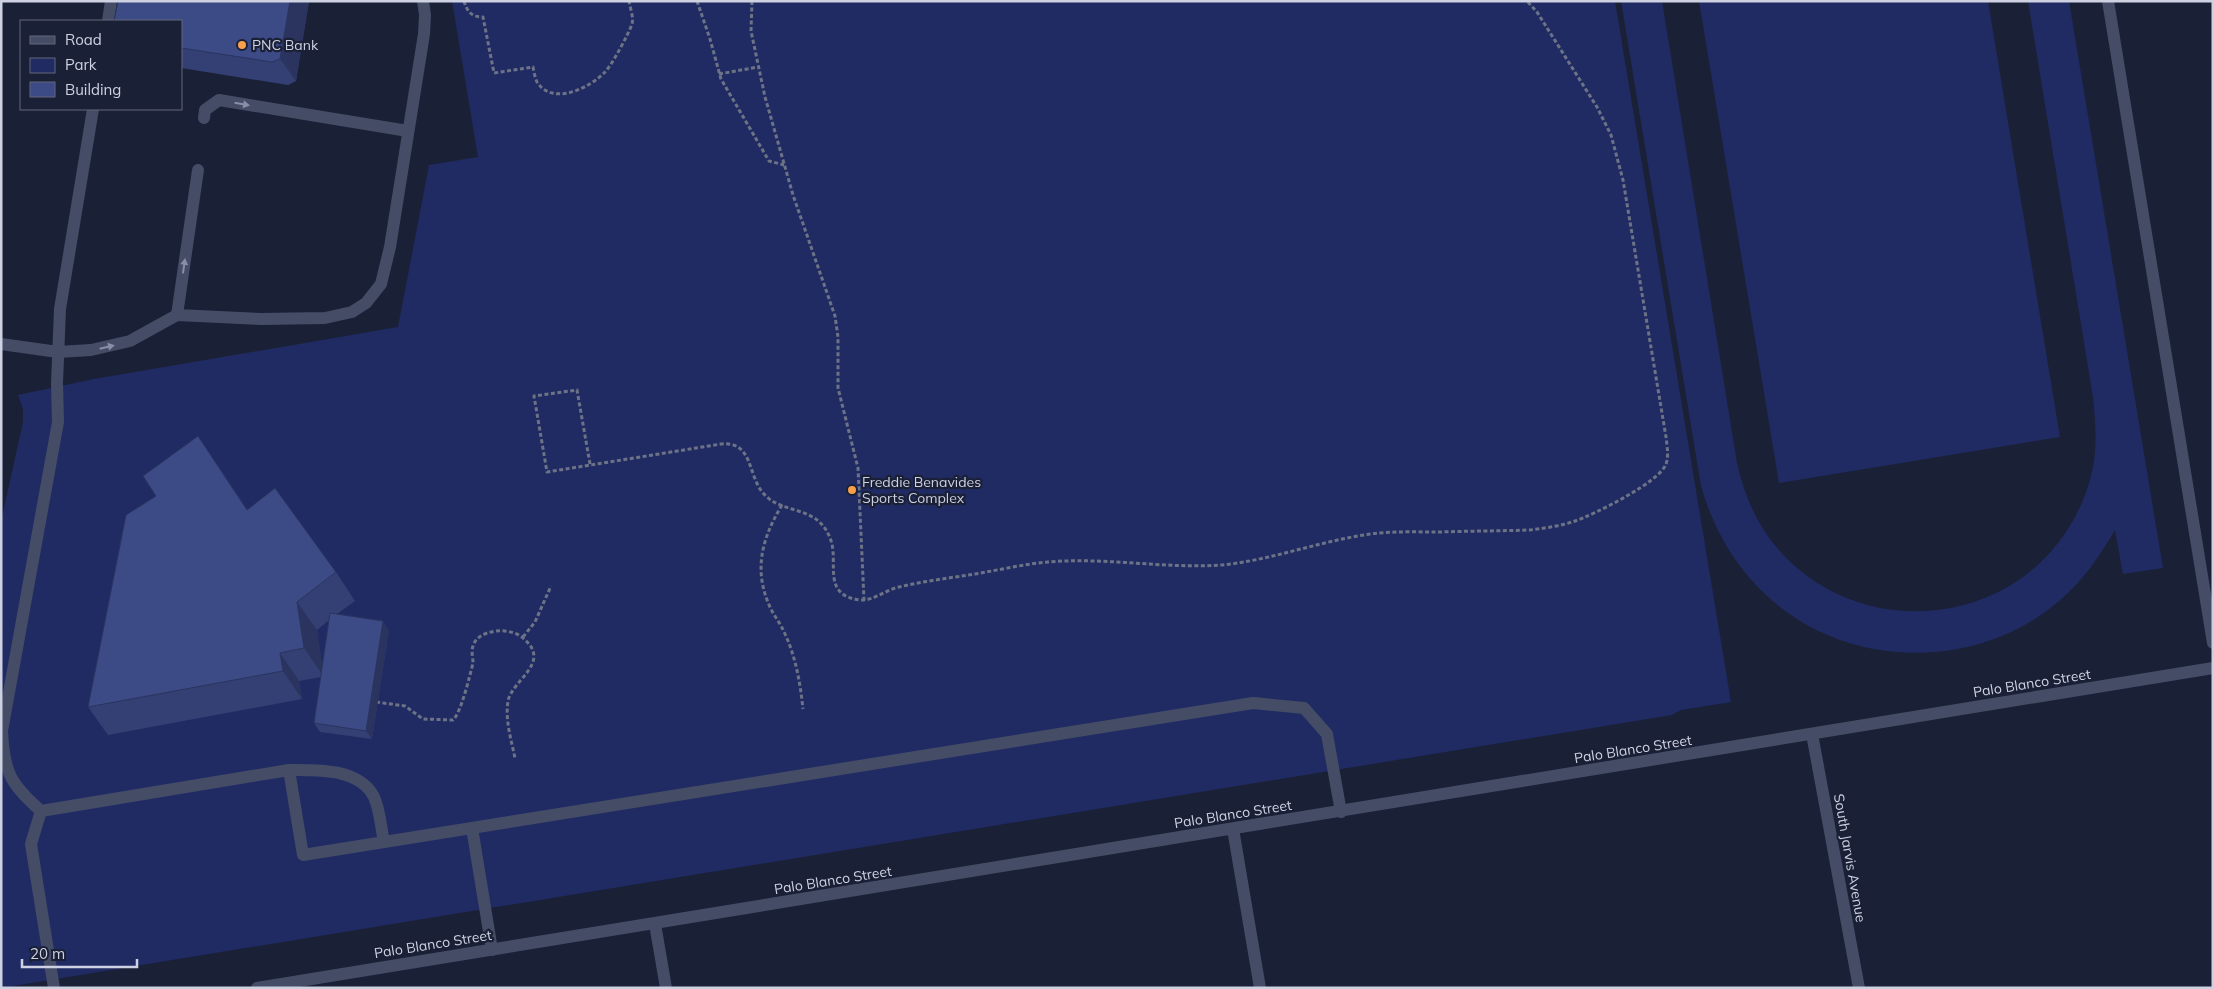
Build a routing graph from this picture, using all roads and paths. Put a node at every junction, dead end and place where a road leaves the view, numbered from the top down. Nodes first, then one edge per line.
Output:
1 (111, 1) edge
2 (423, 1) edge
3 (464, 1) edge
4 (629, 1) edge
5 (697, 1) edge
6 (752, 1) edge
7 (1527, 1) edge
8 (2108, 1) edge
9 (108, 20) edge
10 (758, 68) junction
11 (719, 74) junction
12 (93, 110) edge
13 (204, 118) dead end
14 (408, 131) junction
15 (784, 165) junction
16 (198, 170) dead end
17 (177, 315) junction
18 (1, 344) edge
19 (58, 352) junction
20 (590, 464) junction
21 (782, 504) junction
22 (551, 586) dead end
23 (864, 600) junction
24 (523, 637) junction
25 (2213, 643) edge
26 (2213, 668) edge
27 (376, 702) dead end
28 (802, 709) dead end
29 (1812, 734) junction
30 (515, 758) dead end
31 (289, 770) junction
32 (41, 811) junction
33 (1341, 812) junction
34 (472, 828) junction
35 (1233, 829) junction
36 (384, 842) junction
37 (655, 924) junction
38 (492, 950) junction
39 (54, 988) edge
40 (258, 988) edge
41 (666, 988) edge
42 (1260, 988) edge
43 (1859, 988) edge

1 - 9 street
2 - 14 street
3 - 4 path
5 - 11 path
6 - 10 path
7 - 23 path
8 - 25 street
10 - 11 path
10 - 15 path
11 - 15 path
12 - 19 street
13 -> 14 street
14 - 17 street
15 - 23 path
17 -> 16 street
19 -> 17 street
18 - 19 street
19 - 32 street
20 - 20 path
20 - 21 path
21 - 23 path
21 - 28 path
22 - 24 path
24 - 27 path
24 - 30 path
26 - 29 street, Palo Blanco Street
29 - 33 street, Palo Blanco Street
29 - 43 street, South Jarvis Avenue
31 - 32 street
31 - 36 street
31 - 36 street
32 - 39 street
33 - 34 street
33 - 35 street, Palo Blanco Street
34 - 36 street
34 - 38 street
35 - 37 street, Palo Blanco Street
35 - 42 street
37 - 38 street, Palo Blanco Street
37 - 41 street
38 - 40 street, Palo Blanco Street

